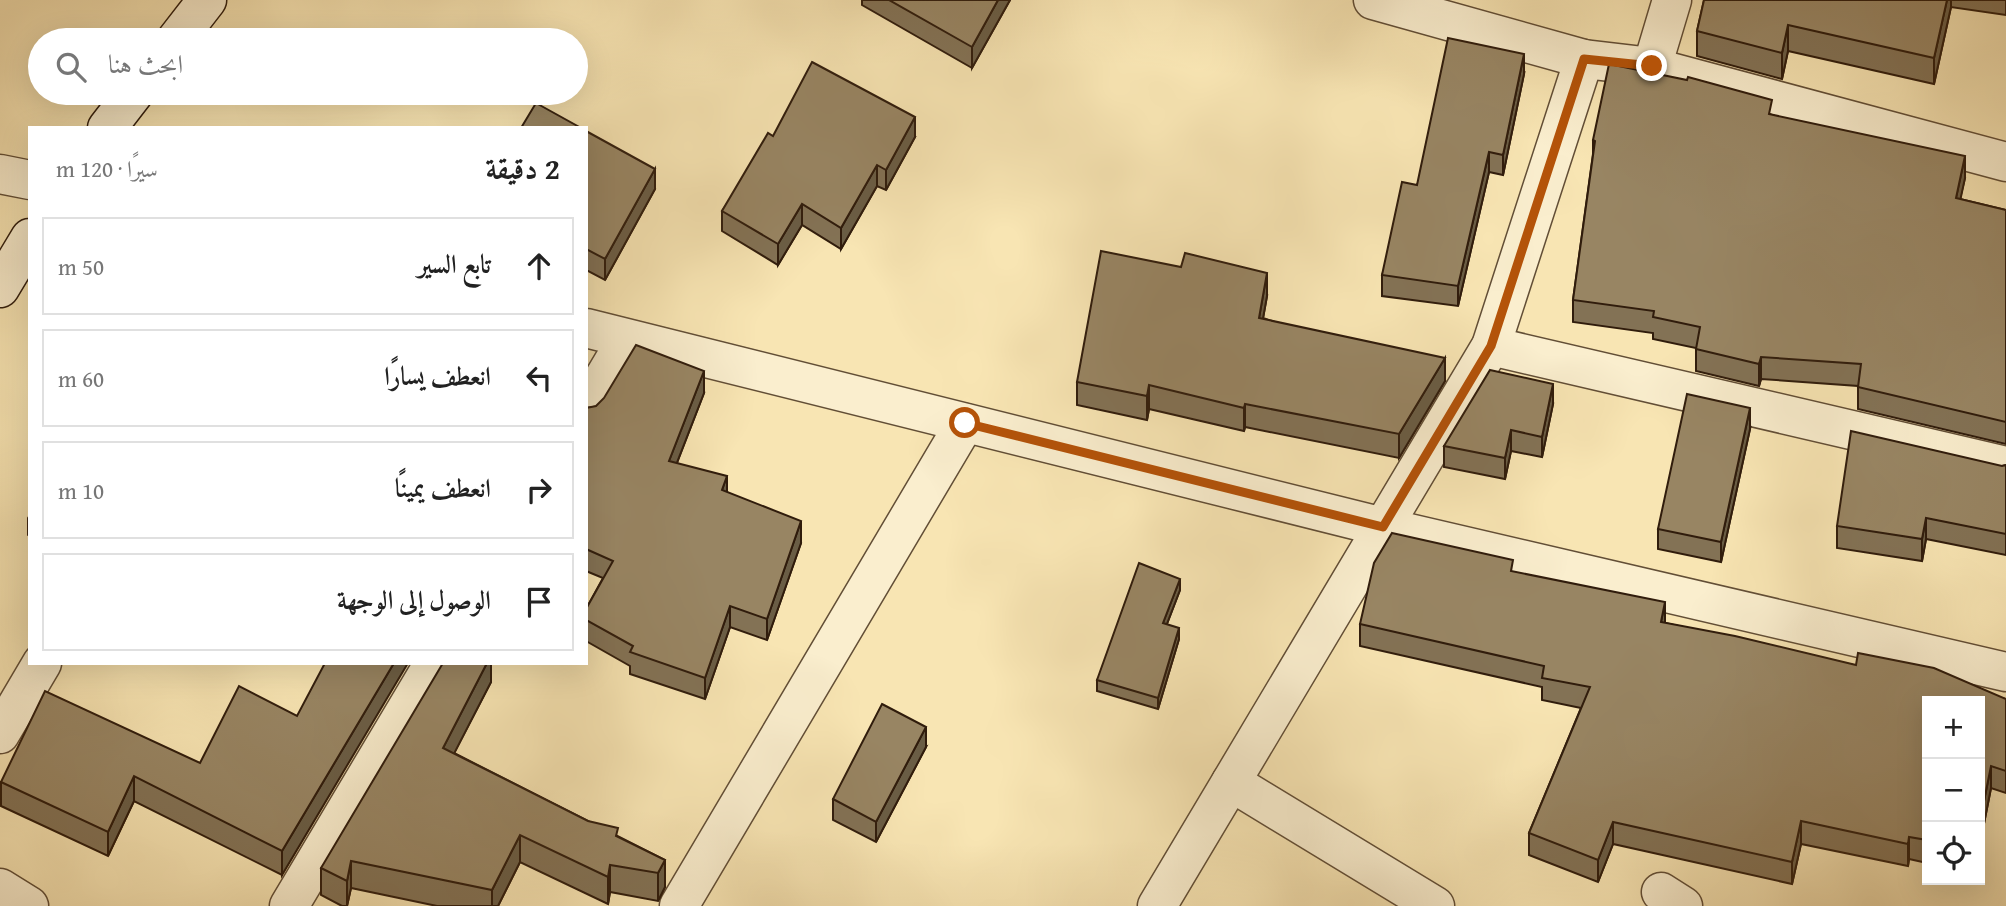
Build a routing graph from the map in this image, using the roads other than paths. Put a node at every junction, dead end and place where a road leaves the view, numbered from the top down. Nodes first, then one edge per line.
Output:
1 (207, 0) edge
2 (1373, 0) edge
3 (1672, 0) edge
4 (185, 28) edge
5 (1584, 59) junction
6 (1652, 66) junction
7 (125, 105) edge
8 (109, 126) edge
9 (2006, 162) edge
10 (0, 174) edge
11 (28, 180) edge
12 (28, 241) edge
13 (0, 288) edge
14 (588, 329) edge
15 (627, 340) junction
16 (1491, 346) junction
17 (588, 405) edge
18 (965, 423) junction
19 (2006, 466) edge
20 (1383, 527) junction
21 (41, 665) edge
22 (433, 665) edge
23 (2006, 672) edge
24 (0, 734) edge
25 (1231, 782) junction
26 (0, 888) edge
27 (30, 906) edge
28 (289, 906) edge
29 (678, 906) edge
30 (1157, 906) edge
31 (1435, 906) edge

1 - 4 street
2 - 5 street
3 - 6 street
5 - 6 street
5 - 16 street
6 - 9 street
7 - 8 street
10 - 11 street
12 - 13 street
14 - 15 street
15 - 17 street
15 - 18 street
16 - 19 street
16 - 20 street
18 - 20 street
18 - 29 street
20 - 23 street
20 - 25 street
21 - 24 street
22 - 28 street
25 - 30 street
25 - 31 street
26 - 27 street

